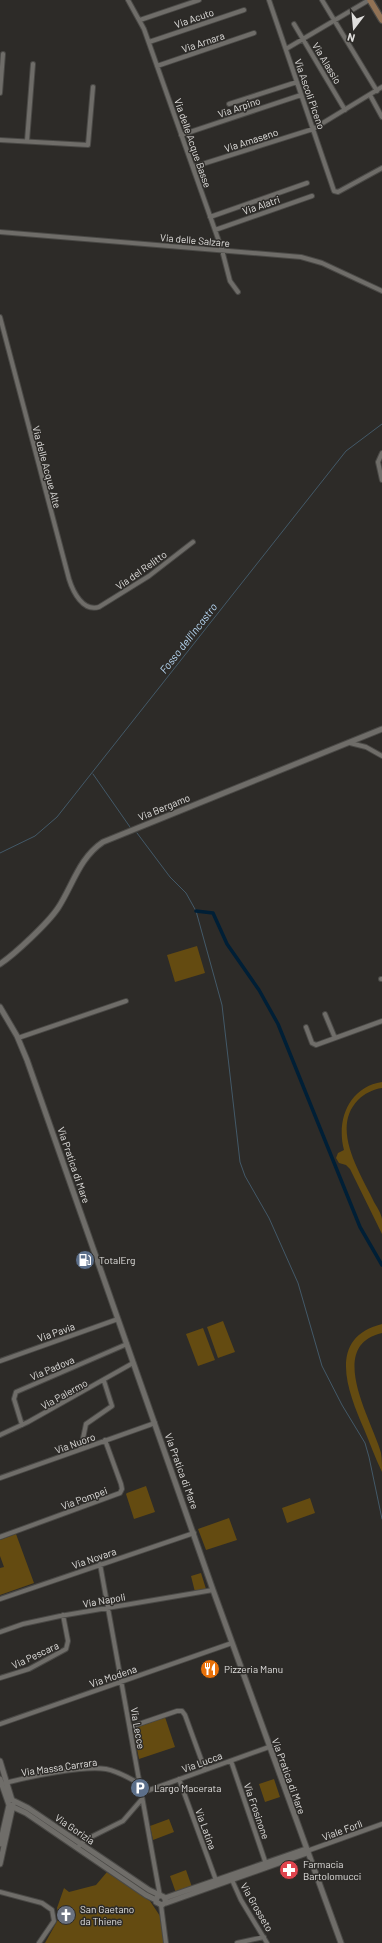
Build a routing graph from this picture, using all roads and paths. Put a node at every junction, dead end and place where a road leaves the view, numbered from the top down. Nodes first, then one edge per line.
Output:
1 (128, 0) edge
2 (199, 0) edge
3 (269, 0) edge
4 (322, 0) edge
5 (370, 0) edge
6 (244, 10) dead end
7 (140, 20) junction
8 (334, 20) junction
9 (382, 20) edge
10 (294, 24) dead end
11 (254, 33) dead end
12 (303, 38) junction
13 (149, 42) junction
14 (286, 49) junction
15 (3, 54) dead end
16 (33, 64) dead end
17 (157, 66) junction
18 (297, 82) junction
19 (93, 87) dead end
20 (382, 87) edge
21 (377, 91) junction
22 (0, 93) edge
23 (301, 94) junction
24 (370, 95) junction
25 (229, 104) dead end
26 (345, 110) junction
27 (382, 117) edge
28 (313, 129) junction
29 (181, 135) junction
30 (0, 140) edge
31 (27, 142) junction
32 (193, 167) junction
33 (382, 168) edge
34 (307, 183) dead end
35 (312, 196) dead end
36 (210, 217) junction
37 (215, 230) junction
38 (0, 232) edge
39 (222, 250) junction
40 (382, 291) edge
41 (238, 292) dead end
42 (0, 317) edge
43 (382, 453) edge
44 (382, 480) edge
45 (193, 542) dead end
46 (95, 608) joint
47 (382, 729) edge
48 (348, 743) junction
49 (382, 756) edge
50 (0, 964) edge
51 (126, 1001) dead end
52 (0, 1007) edge
53 (325, 1014) dead end
54 (382, 1020) edge
55 (306, 1027) dead end
56 (18, 1038) junction
57 (335, 1038) junction
58 (118, 1319) junction
59 (127, 1344) junction
60 (0, 1361) edge
61 (133, 1363) junction
62 (104, 1381) junction
63 (155, 1423) junction
64 (22, 1425) junction
65 (0, 1435) edge
66 (105, 1440) junction
67 (81, 1448) junction
68 (0, 1478) edge
69 (194, 1533) junction
70 (0, 1537) edge
71 (100, 1564) junction
72 (213, 1590) junction
73 (0, 1599) edge
74 (108, 1607) junction
75 (63, 1615) junction
76 (0, 1632) edge
77 (232, 1643) junction
78 (0, 1678) edge
79 (122, 1682) junction
80 (0, 1724) edge
81 (130, 1727) junction
82 (269, 1748) junction
83 (231, 1760) junction
84 (1, 1765) edge
85 (205, 1770) junction
86 (179, 1779) junction
87 (3, 1782) edge
88 (140, 1784) junction
89 (141, 1793) junction
90 (142, 1799) junction
91 (12, 1800) junction
92 (11, 1806) junction
93 (382, 1824) edge
94 (2, 1842) edge
95 (80, 1846) junction
96 (306, 1851) junction
97 (0, 1864) edge
98 (266, 1865) junction
99 (232, 1880) junction
100 (216, 1882) junction
101 (0, 1892) edge
102 (162, 1900) junction
103 (264, 1937) junction
104 (39, 1943) edge
105 (166, 1943) edge
106 (238, 1943) edge
107 (267, 1943) edge
108 (341, 1943) edge

1 - 7 street, Via delle Acque Basse
2 - 7 street
3 - 14 street, Via Ascoli Piceno
4 - 8 street
5 - 8 street
5 - 9 main road
6 - 13 street, Via Acuto
7 - 13 street, Via delle Acque Basse
8 - 12 street
8 - 21 street
10 - 12 street, Via Alassio
11 - 17 street, Via Arnara
12 - 14 street
12 - 26 street, Via Alassio
13 - 17 street, Via delle Acque Basse
14 - 18 street, Via Ascoli Piceno
15 - 22 street
16 - 31 street
17 - 29 street, Via delle Acque Basse
18 - 23 street, Via Ascoli Piceno
18 - 25 street
19 - 31 street
20 - 21 street, Via Amaseno
21 - 24 street, Via Amaseno
23 - 28 street, Via Ascoli Piceno
23 - 29 street, Via Arpino
24 - 26 street, Via Amaseno
24 - 27 street
26 - 28 street, Via Amaseno
28 - 32 street, Via Amaseno
28 - 33 street, Via Ascoli Piceno
29 - 32 street, Via delle Acque Basse
30 - 31 street
32 - 36 street, Via delle Acque Basse
34 - 36 street
35 - 37 street, Via Alatri
36 - 37 street, Via delle Acque Basse
37 - 39 street, Via delle Acque Basse
38 - 39 street, Via delle Salzare
39 - 40 street, Via delle Salzare
39 - 41 street, Via delle Acque Basse
42 - 46 street, Via delle Acque Alte
43 - 44 street
45 - 46 street, Via del Relitto
47 - 48 street, Via Bergamo
48 - 49 street
48 - 50 street, Via Bergamo
51 - 56 street
52 - 56 street, Via Pratica di Mare
53 - 57 street
54 - 57 street
55 - 57 street
56 - 58 street, Via Pratica di Mare
58 - 59 street, Via Pratica di Mare
58 - 60 street, Via Pavia
59 - 61 street, Via Pratica di Mare
59 - 64 street, Via Padova
61 - 62 street, Via Palermo
61 - 63 street, Via Pratica di Mare
62 - 64 street, Via Palermo
62 - 67 street
63 - 66 street, Via Nuoro
63 - 69 street, Via Pratica di Mare
64 - 65 street, Via Palermo
66 - 67 street, Via Nuoro
66 - 70 street, Via Pompei
67 - 68 street, Via Nuoro
69 - 71 street, Via Novara
69 - 72 street, Via Pratica di Mare
71 - 73 street, Via Novara
71 - 74 street, Via Lecce
72 - 74 street, Via Napoli
72 - 77 street, Via Pratica di Mare
74 - 75 street, Via Napoli
74 - 79 street, Via Lecce
75 - 76 street, Via Napoli
75 - 78 street, Via Pescara
77 - 79 street, Via Modena
77 - 82 street, Via Pratica di Mare
79 - 80 street, Via Modena
79 - 81 street, Via Lecce
81 - 85 street
81 - 88 street, Via Lecce
82 - 83 street, Via Lucca
82 - 96 street, Via Pratica di Mare
83 - 85 street, Via Lucca
83 - 98 street, Via Frosinone
84 - 87 street
85 - 86 street, Via Lucca
86 - 89 street, Via Lucca
86 - 100 street, Via Latina
87 - 88 street, Via Massa Carrara
87 - 91 street
87 - 92 street
88 - 89 street, Via Lecce
89 - 90 street, Via Lecce
90 - 95 street
90 - 102 street, Via Lecce
91 - 92 street
91 - 95 street, Via Gorizia
92 - 94 street
92 - 95 street, Via Gorizia
93 - 96 street, Viale Forlì
94 - 97 street
95 - 102 street, Via Gorizia
96 - 98 street
96 - 108 street, Via Pratica di Mare
98 - 99 street
98 - 100 street
99 - 100 street
99 - 103 street, Via Grosseto
100 - 102 street
101 - 104 street
102 - 105 street, Via Lecce
103 - 106 street
103 - 107 street, Via Grosseto

